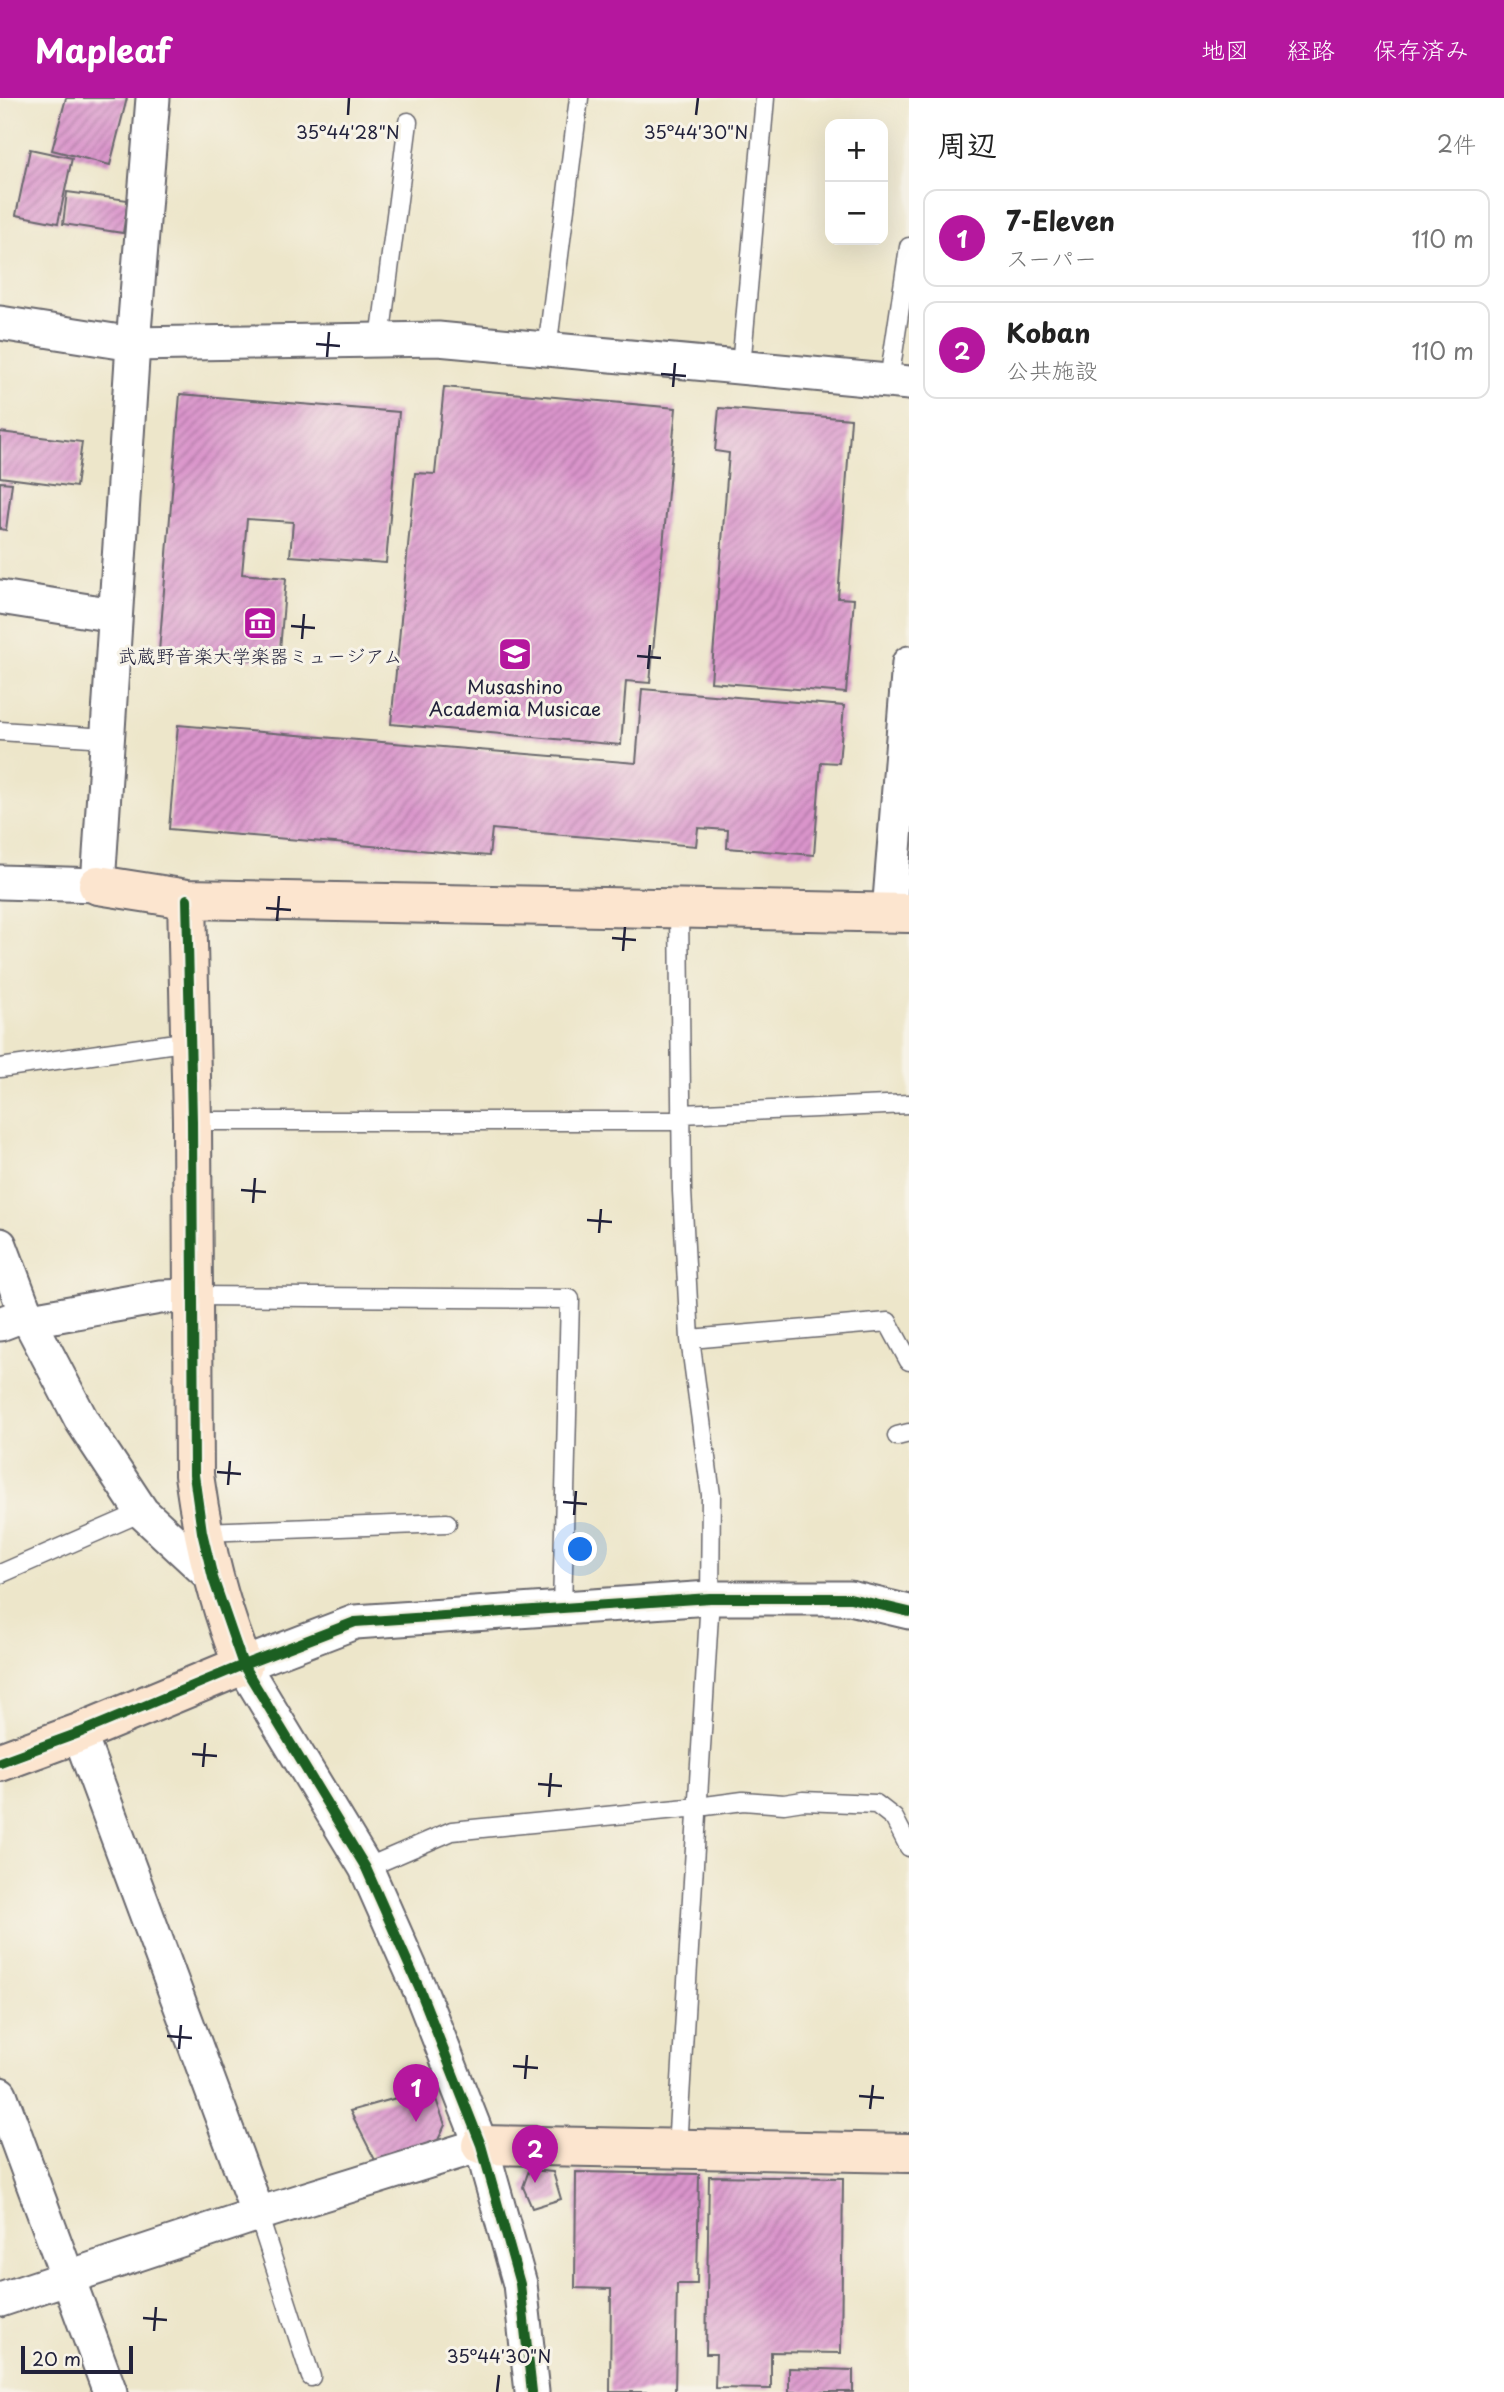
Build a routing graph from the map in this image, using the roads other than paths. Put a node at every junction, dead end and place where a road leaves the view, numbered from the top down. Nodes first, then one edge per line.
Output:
1 (153, 98) edge
2 (579, 98) edge
3 (765, 98) edge
4 (408, 122) dead end
5 (909, 247) edge
6 (0, 323) edge
7 (380, 340) junction
8 (133, 344) junction
9 (547, 350) junction
10 (741, 367) junction
11 (899, 382) edge
12 (0, 597) edge
13 (114, 615) junction
14 (909, 666) edge
15 (0, 731) edge
16 (106, 738) junction
17 (0, 882) edge
18 (98, 885) junction
19 (187, 899) junction
20 (679, 909) junction
21 (899, 913) edge
22 (190, 1041) junction
23 (0, 1068) edge
24 (909, 1104) edge
25 (681, 1117) junction
26 (192, 1121) junction
27 (0, 1245) edge
28 (193, 1296) junction
29 (19, 1320) edge
30 (691, 1339) junction
31 (909, 1361) edge
32 (142, 1512) junction
33 (447, 1523) dead end
34 (202, 1532) junction
35 (0, 1574) edge
36 (214, 1578) junction
37 (710, 1598) junction
38 (562, 1608) junction
39 (909, 1612) edge
40 (243, 1665) junction
41 (79, 1733) junction
42 (0, 1762) edge
43 (698, 1807) junction
44 (909, 1847) edge
45 (366, 1868) junction
46 (0, 2094) edge
47 (481, 2145) junction
48 (677, 2148) junction
49 (909, 2153) edge
50 (258, 2214) junction
51 (68, 2276) junction
52 (0, 2300) edge
53 (311, 2377) dead end
54 (110, 2392) edge
55 (532, 2392) edge

1 - 8 street
2 - 9 lane
3 - 10 lane
4 - 7 lane
5 - 11 lane
6 - 8 street
7 - 8 street
7 - 9 street
8 - 13 street
9 - 10 street
10 - 11 street
12 - 13 street
13 - 16 street
14 - 21 street
15 - 16 lane
16 - 18 street
17 - 18 street
18 - 19 street
19 - 20 street
19 - 22 street
20 - 21 street
20 - 25 lane
22 - 23 lane
22 - 26 street
24 - 25 lane
25 - 26 lane
25 - 30 lane
26 - 28 street
27 - 29 street
28 - 29 street
28 - 34 street
28 - 38 lane
29 - 32 street
30 - 31 lane
30 - 37 lane
32 - 35 lane
32 - 36 street
33 - 34 lane
34 - 36 street
36 - 40 street
37 - 38 street
37 - 39 street
37 - 43 lane
38 - 40 street
40 - 41 street
40 - 45 street
41 - 42 street
41 - 50 street
43 - 44 lane
43 - 45 lane
43 - 48 lane
45 - 47 street
46 - 51 street
47 - 48 street
47 - 50 street
47 - 55 street
48 - 49 street
50 - 51 street
50 - 53 lane
51 - 52 street
51 - 54 street

